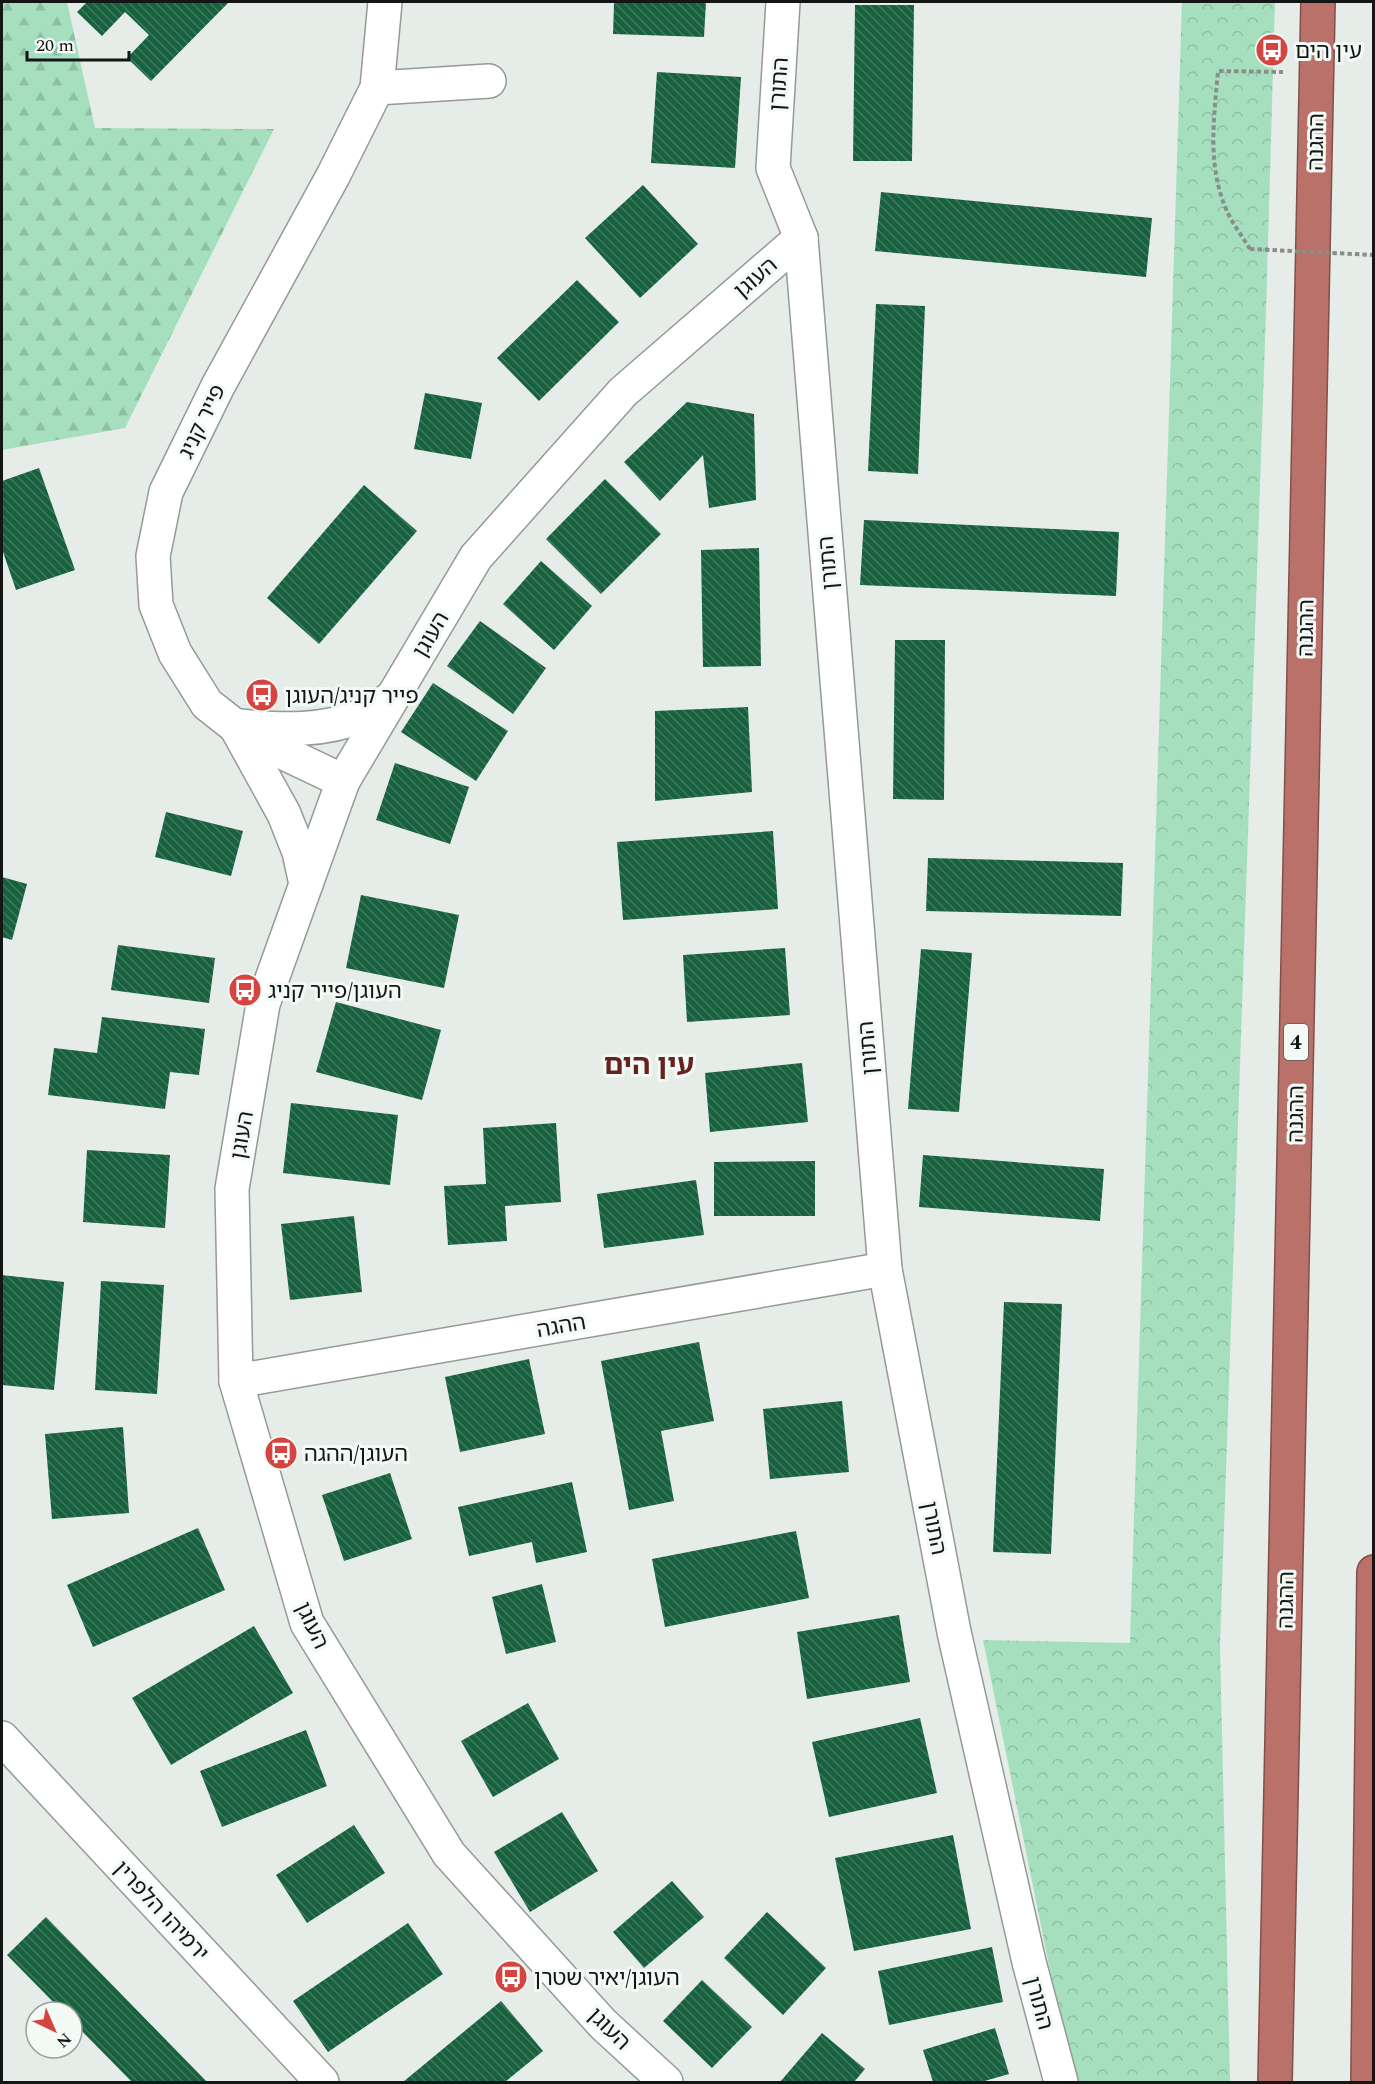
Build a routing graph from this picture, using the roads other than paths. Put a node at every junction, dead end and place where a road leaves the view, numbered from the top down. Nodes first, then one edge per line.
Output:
1 (384, 2) edge
2 (783, 2) edge
3 (1318, 2) edge
4 (489, 81) dead end
5 (377, 88) junction
6 (801, 238) junction
7 (392, 698) junction
8 (235, 726) junction
9 (343, 781) junction
10 (306, 884) junction
11 (885, 1269) junction
12 (236, 1381) junction
13 (1374, 1572) edge
14 (2, 1737) edge
15 (322, 2082) edge
16 (666, 2082) edge
17 (1061, 2082) edge
18 (1275, 2082) edge
19 (1368, 2082) edge

1 - 5 street, פייר קניג
2 - 6 street, התורן
3 - 18 highway, ההגנה / 4
4 - 5 street
5 - 8 street, פייר קניג
6 - 7 street, העוגן
6 - 11 street, התורן
7 - 8 street
7 - 9 street, העוגן
8 - 9 street, פייר קניג
8 - 10 street
9 - 10 street, העוגן
10 - 12 street, העוגן
11 - 12 street, ההגה
11 - 17 street, התורן
12 - 16 street, העוגן
13 - 19 highway
14 - 15 street, ירמיהו הלפרין

